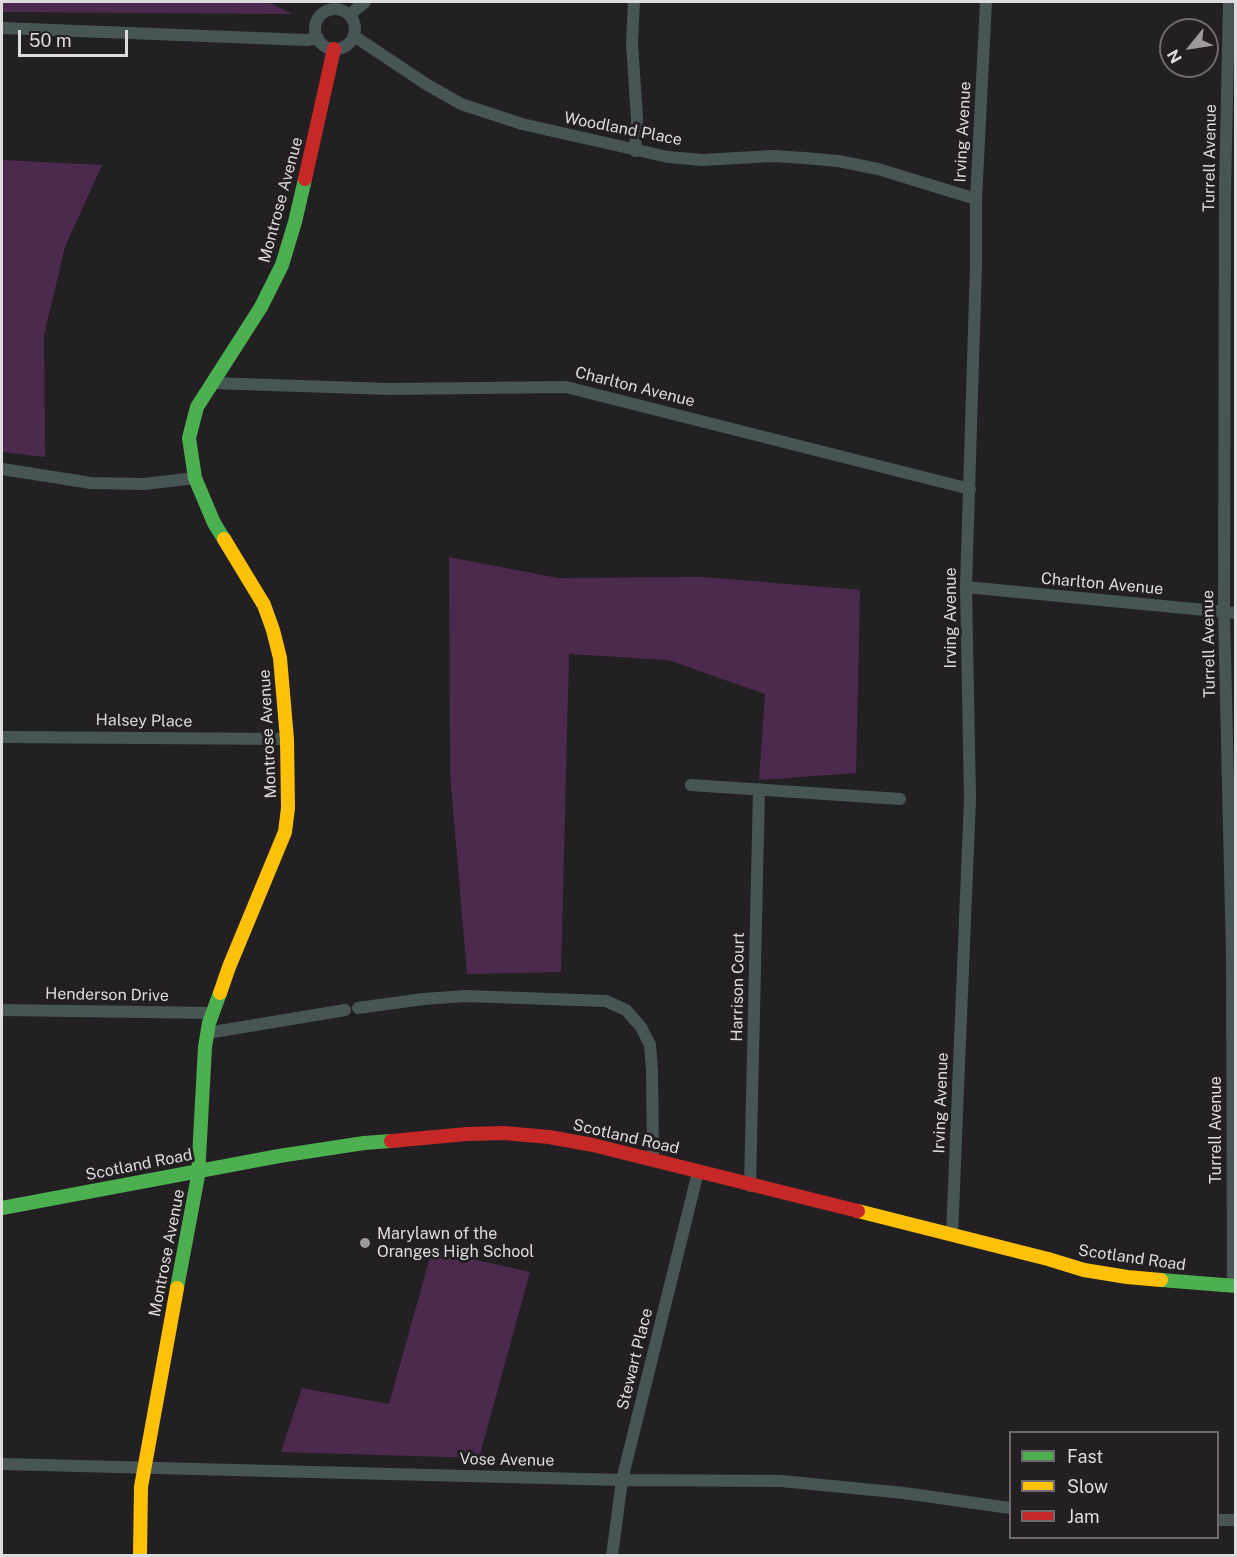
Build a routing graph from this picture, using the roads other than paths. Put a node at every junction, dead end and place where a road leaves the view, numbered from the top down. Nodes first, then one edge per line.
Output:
1 (365, 2) edge
2 (633, 2) edge
3 (986, 2) edge
4 (1229, 2) edge
5 (332, 5) edge
6 (349, 15) junction
7 (2, 28) edge
8 (354, 36) junction
9 (318, 38) junction
10 (334, 49) junction
11 (635, 151) junction
12 (976, 200) junction
13 (212, 383) junction
14 (2, 469) edge
15 (195, 478) junction
16 (970, 489) junction
17 (966, 587) junction
18 (1230, 613) edge
19 (2, 737) edge
20 (287, 739) junction
21 (691, 785) dead end
22 (759, 789) junction
23 (900, 799) dead end
24 (2, 1010) edge
25 (213, 1012) junction
26 (207, 1033) junction
27 (653, 1160) junction
28 (199, 1171) junction
29 (698, 1172) junction
30 (750, 1186) junction
31 (2, 1208) edge
32 (952, 1235) junction
33 (1234, 1286) edge
34 (2, 1464) edge
35 (144, 1467) junction
36 (622, 1480) junction
37 (1009, 1508) edge
38 (1219, 1520) edge
39 (1236, 1520) edge
40 (140, 1556) edge
41 (612, 1556) edge

1 - 6 street
2 - 11 street
3 - 12 street, Irving Avenue
4 - 18 street, Turrell Avenue
5 - 6 street
5 - 9 street
6 - 8 street
7 - 9 street
8 - 10 street
8 - 11 street, Woodland Place
9 - 10 street
10 - 13 street, Montrose Avenue
11 - 12 street, Woodland Place
12 - 16 street, Irving Avenue
13 - 15 street, Montrose Avenue
13 - 16 street, Charlton Avenue
14 - 15 street
15 - 20 street, Montrose Avenue
16 - 17 street, Irving Avenue
17 - 18 street, Charlton Avenue
17 - 32 street, Irving Avenue
18 - 33 street, Turrell Avenue
19 - 20 street, Halsey Place
20 - 25 street, Montrose Avenue
21 - 22 street
22 - 23 street
22 - 30 street, Harrison Court
24 - 25 street, Henderson Drive
25 - 26 street, Montrose Avenue
26 - 27 street
26 - 28 street, Montrose Avenue
27 - 28 street, Scotland Road
27 - 29 street, Scotland Road
28 - 31 street, Scotland Road
28 - 35 street, Montrose Avenue
29 - 30 street, Scotland Road
29 - 36 street, Stewart Place
30 - 32 street, Scotland Road
32 - 33 street, Scotland Road
34 - 35 street, Vose Avenue
35 - 36 street, Vose Avenue
35 - 40 street, Montrose Avenue
36 - 37 street, Vose Avenue
36 - 41 street, Stewart Place
38 - 39 street

